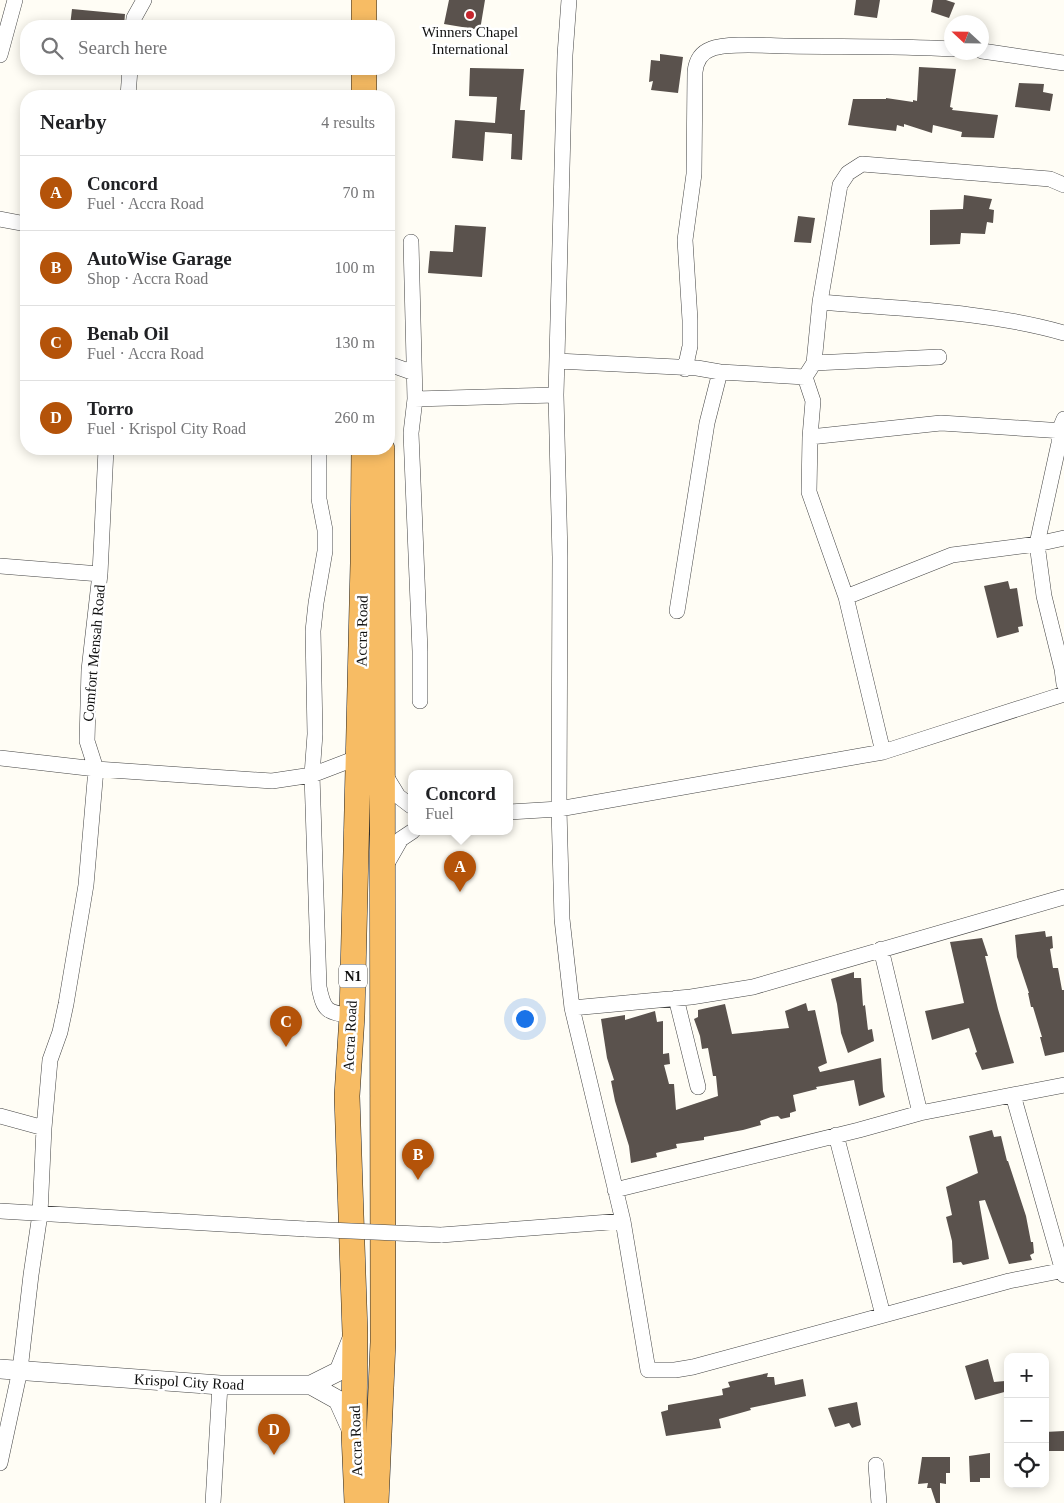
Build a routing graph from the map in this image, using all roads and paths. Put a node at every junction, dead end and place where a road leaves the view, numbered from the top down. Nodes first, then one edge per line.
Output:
1 (15, 0) edge
2 (144, 0) edge
3 (364, 0) edge
4 (381, 0) edge
5 (569, 0) edge
6 (134, 20) edge
7 (364, 20) edge
8 (381, 20) edge
9 (944, 49) edge
10 (989, 52) edge
11 (0, 55) edge
12 (1064, 63) edge
13 (130, 75) edge
14 (364, 75) edge
15 (381, 75) edge
16 (128, 90) edge
17 (364, 90) edge
18 (381, 90) edge
19 (1064, 185) edge
20 (0, 219) edge
21 (20, 223) edge
22 (411, 242) dead end
23 (820, 302) junction
24 (1064, 333) edge
25 (939, 358) dead end
26 (557, 361) junction
27 (814, 363) junction
28 (395, 366) edge
29 (685, 368) junction
30 (720, 372) junction
31 (414, 373) junction
32 (805, 377) junction
33 (556, 395) junction
34 (415, 399) junction
35 (1062, 427) edge
36 (810, 437) junction
37 (106, 455) edge
38 (319, 455) edge
39 (364, 455) edge
40 (382, 455) edge
41 (1064, 538) edge
42 (1037, 544) junction
43 (0, 566) edge
44 (100, 574) junction
45 (846, 597) junction
46 (677, 611) dead end
47 (1064, 684) edge
48 (1064, 694) edge
49 (420, 701) dead end
50 (883, 752) junction
51 (0, 758) edge
52 (359, 758) junction
53 (96, 769) junction
54 (383, 770) junction
55 (312, 775) junction
56 (408, 804) edge
57 (559, 809) junction
58 (513, 812) edge
59 (408, 834) edge
60 (383, 870) junction
61 (1064, 898) edge
62 (881, 949) junction
63 (676, 998) junction
64 (572, 1008) junction
65 (352, 1016) junction
66 (1064, 1085) edge
67 (698, 1087) dead end
68 (1013, 1095) junction
69 (920, 1112) junction
70 (0, 1116) edge
71 (44, 1128) junction
72 (836, 1135) junction
73 (615, 1190) junction
74 (0, 1211) edge
75 (40, 1214) junction
76 (623, 1221) junction
77 (1064, 1272) edge
78 (883, 1315) junction
79 (355, 1333) junction
80 (0, 1369) edge
81 (20, 1370) junction
82 (220, 1385) junction
83 (311, 1386) junction
84 (354, 1434) junction
85 (0, 1462) edge
86 (876, 1466) dead end
87 (213, 1503) edge
88 (357, 1503) edge
89 (376, 1503) edge
90 (879, 1503) edge

1 - 11 street
2 - 6 street
3 - 7 highway
4 - 8 highway
5 - 26 street
9 - 29 street
10 - 12 street
13 - 16 street
14 - 17 highway
15 - 18 highway
19 - 23 street
20 - 21 street
22 - 31 street
23 - 24 street
23 - 27 street
25 - 27 street
26 - 29 street
26 - 33 street
27 - 32 street
28 - 31 street
29 - 30 street
30 - 32 street
30 - 46 street
31 - 34 street
32 - 36 street
33 - 34 street
33 - 57 street
34 - 49 street
35 - 36 street
35 - 42 street
36 - 45 street
37 - 44 street, Comfort Mensah Road
38 - 55 street
39 - 52 highway, Accra Road / N1
40 - 54 highway, Accra Road / N1
41 - 42 street
42 - 45 street
42 - 47 street
43 - 44 street
44 - 53 street, Comfort Mensah Road
45 - 50 street
48 - 50 street
50 - 57 street
51 - 53 street
52 - 55 street
52 - 65 highway, Accra Road / N1
53 - 55 street
53 - 71 street
54 - 56 street
54 - 60 highway, Accra Road / N1
55 - 65 street
57 - 58 street
57 - 64 street
59 - 60 street
60 - 89 highway, Accra Road / N1
61 - 62 street
62 - 63 street
62 - 69 street
63 - 64 street
63 - 67 street
64 - 73 street
65 - 79 highway, Accra Road / N1
66 - 68 street
68 - 69 street
68 - 77 street
69 - 72 street
70 - 71 street
71 - 75 street
72 - 73 street
72 - 78 street
73 - 76 street
74 - 75 street
75 - 76 street, bridge
75 - 81 street
76 - 78 street
77 - 78 street
79 - 83 street
79 - 84 highway, Accra Road / N1
80 - 81 street, Krispol City Road
81 - 82 street, Krispol City Road
81 - 85 street
82 - 83 street, Krispol City Road
82 - 87 street
83 - 84 street, Krispol City Road
84 - 88 highway, Accra Road / N1
86 - 90 street

